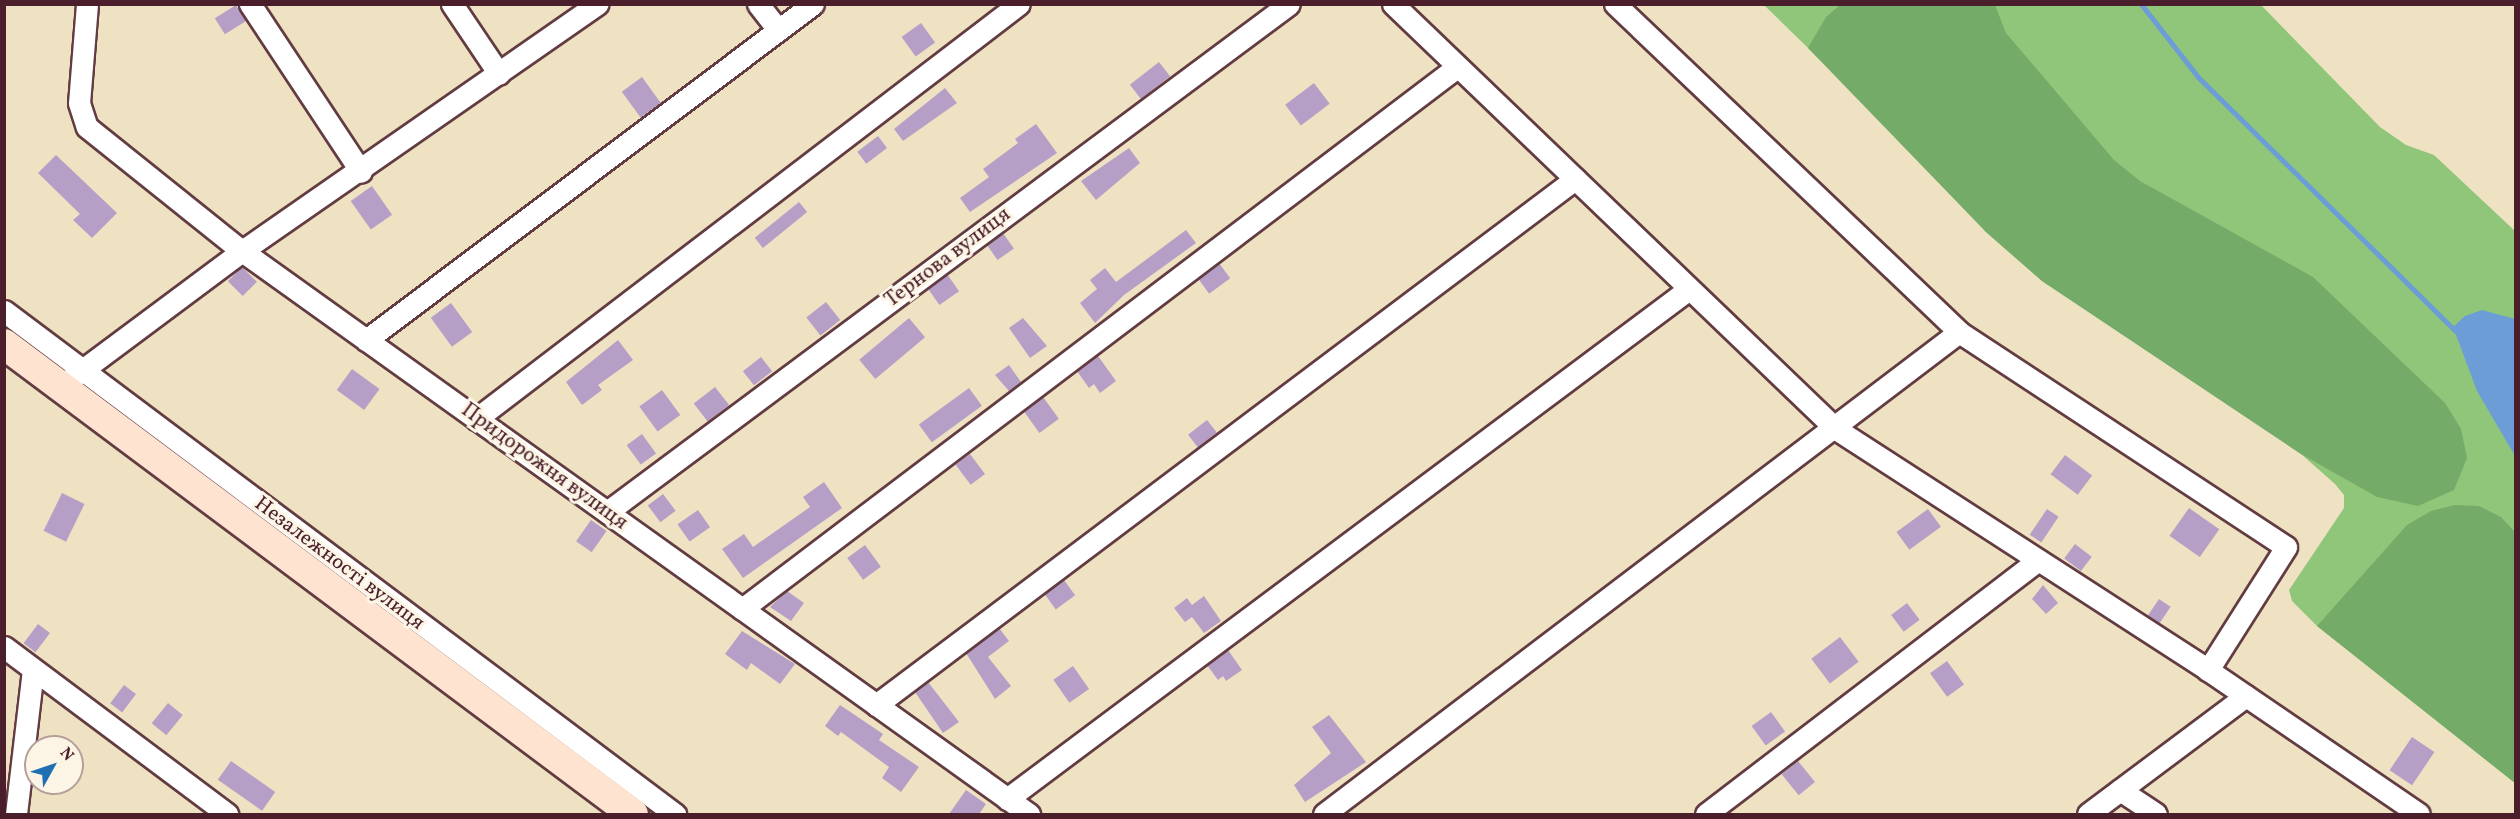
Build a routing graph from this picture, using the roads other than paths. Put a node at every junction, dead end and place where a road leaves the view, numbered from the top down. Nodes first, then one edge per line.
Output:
1 (87, 4) edge
2 (250, 4) edge
3 (452, 4) edge
4 (598, 4) edge
5 (758, 4) edge
6 (813, 4) edge
7 (1019, 4) edge
8 (1289, 4) edge
9 (1393, 4) edge
10 (1615, 4) edge
11 (778, 30) junction
12 (1457, 67) junction
13 (499, 74) junction
14 (361, 172) junction
15 (1575, 179) junction
16 (242, 251) junction
17 (1689, 289) junction
18 (4, 311) edge
19 (1959, 332) junction
20 (366, 340) junction
21 (4, 344) edge
22 (71, 379) junction
23 (476, 419) junction
24 (1836, 429) junction
25 (607, 512) junction
26 (2038, 560) junction
27 (742, 609) junction
28 (4, 647) edge
29 (33, 670) junction
30 (2208, 670) junction
31 (2246, 696) junction
32 (876, 705) junction
33 (2120, 790) junction
34 (1007, 799) junction
35 (219, 812) edge
36 (16, 814) edge
37 (633, 814) edge
38 (675, 814) edge
39 (1029, 814) edge
40 (1324, 814) edge
41 (1706, 814) edge
42 (2088, 814) edge
43 (2156, 814) edge
44 (2419, 814) edge

1 - 16 street, Придорожня вулиця
2 - 14 street
3 - 13 street
4 - 13 street
5 - 11 street
6 - 11 street
7 - 23 street
8 - 25 street, Тернова вулиця
9 - 12 street
10 - 19 street
11 - 20 street
12 - 15 street
12 - 27 street
13 - 14 street
14 - 16 street
15 - 17 street
15 - 32 street
16 - 20 street, Придорожня вулиця
16 - 22 street
17 - 24 street
17 - 34 street
18 - 22 street, Незалежності вулиця
19 - 24 street
19 - 30 street
20 - 23 street, Придорожня вулиця
21 - 22 main road
22 - 37 main road
22 - 38 street, Незалежності вулиця
23 - 25 street, Придорожня вулиця
24 - 26 street
24 - 40 street
25 - 27 street, Придорожня вулиця
26 - 30 street
26 - 41 street
27 - 32 street, Придорожня вулиця
28 - 29 street
29 - 35 street
29 - 36 street
30 - 31 street
31 - 33 street
31 - 44 street
32 - 34 street, Придорожня вулиця
33 - 42 street
33 - 43 street
34 - 39 street, Придорожня вулиця

